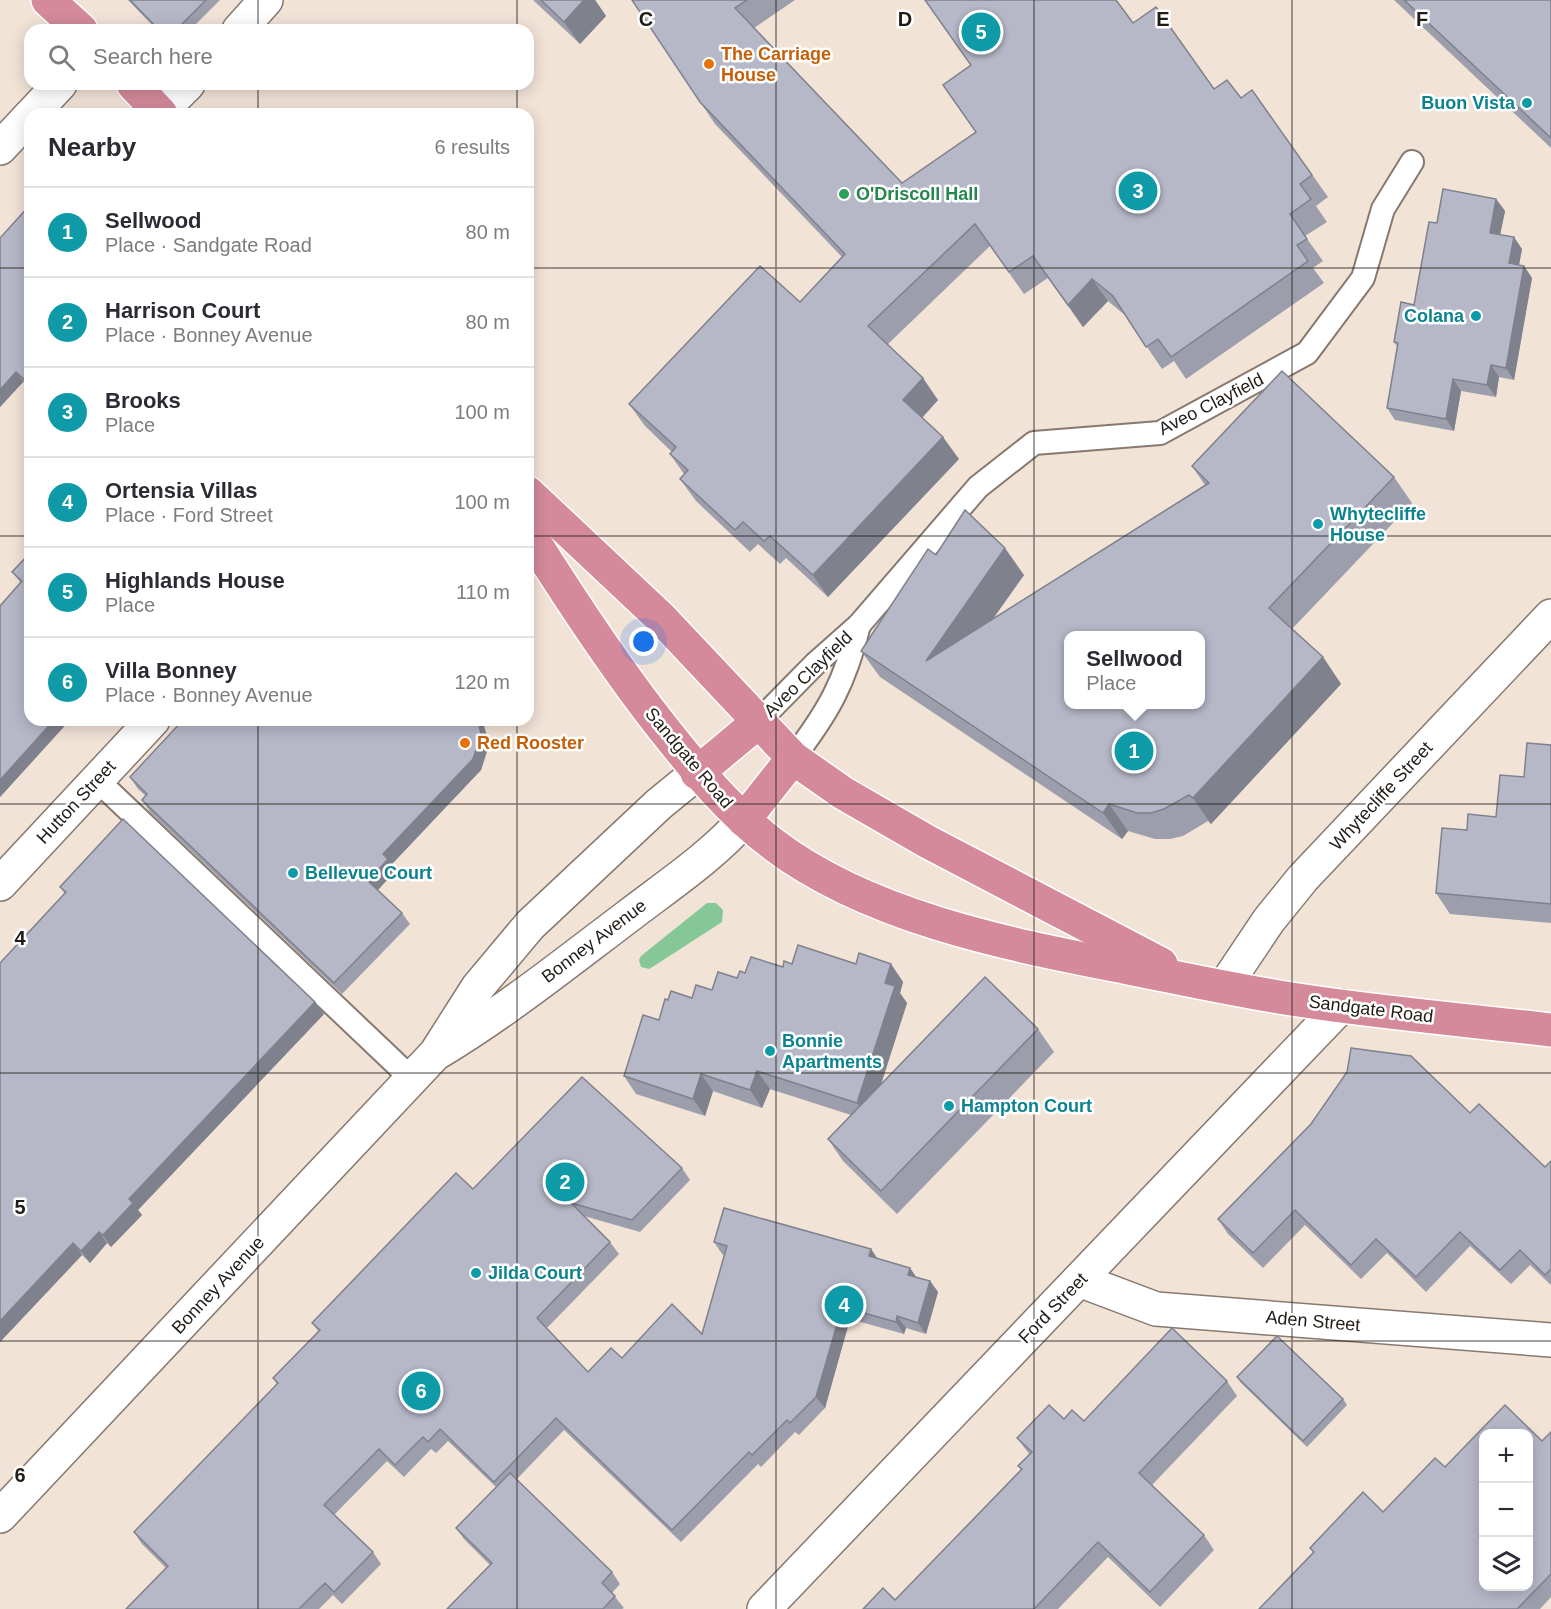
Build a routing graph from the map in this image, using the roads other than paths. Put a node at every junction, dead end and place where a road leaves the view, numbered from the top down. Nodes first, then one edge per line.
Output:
1 (48, 0) edge
2 (267, 0) edge
3 (74, 24) edge
4 (245, 24) edge
5 (54, 90) edge
6 (139, 90) edge
7 (182, 90) edge
8 (38, 108) edge
9 (156, 108) edge
10 (166, 108) edge
11 (24, 122) edge
12 (0, 148) edge
13 (1412, 162) dead end
14 (534, 499) edge
15 (534, 541) edge
16 (1551, 616) edge
17 (859, 625) junction
18 (757, 723) junction
19 (147, 726) edge
20 (793, 758) junction
21 (697, 773) junction
22 (97, 780) junction
23 (744, 820) junction
24 (0, 884) edge
25 (1192, 980) junction
26 (1224, 987) junction
27 (1341, 1006) junction
28 (1551, 1030) edge
29 (436, 1053) junction
30 (412, 1079) junction
31 (1079, 1280) junction
32 (1551, 1340) edge
33 (0, 1516) edge
34 (764, 1609) edge

1 - 3 highway
2 - 4 street
5 - 8 street
6 - 9 highway
7 - 10 street
11 - 12 street
13 - 17 lane, Aveo Clayfield
14 - 18 highway, Sandgate Road
15 - 21 highway, Sandgate Road
16 - 26 street, Whytecliffe Street
17 - 18 lane, Aveo Clayfield
17 - 20 lane, Aveo Clayfield
18 - 20 highway, Sandgate Road
18 - 21 highway
19 - 22 street, Hutton Street
20 - 23 highway
20 - 25 highway, Sandgate Road
21 - 23 highway, Sandgate Road
21 - 29 street, Bonney Avenue
22 - 24 street, Hutton Street
22 - 30 lane
23 - 25 highway, Sandgate Road
23 - 29 street, Bonney Avenue
25 - 26 highway, Sandgate Road
26 - 27 highway, Sandgate Road
27 - 28 highway, Sandgate Road
27 - 31 street, Ford Street
29 - 30 street, Bonney Avenue
30 - 33 street, Bonney Avenue
31 - 32 street, Aden Street
31 - 34 street, Ford Street

